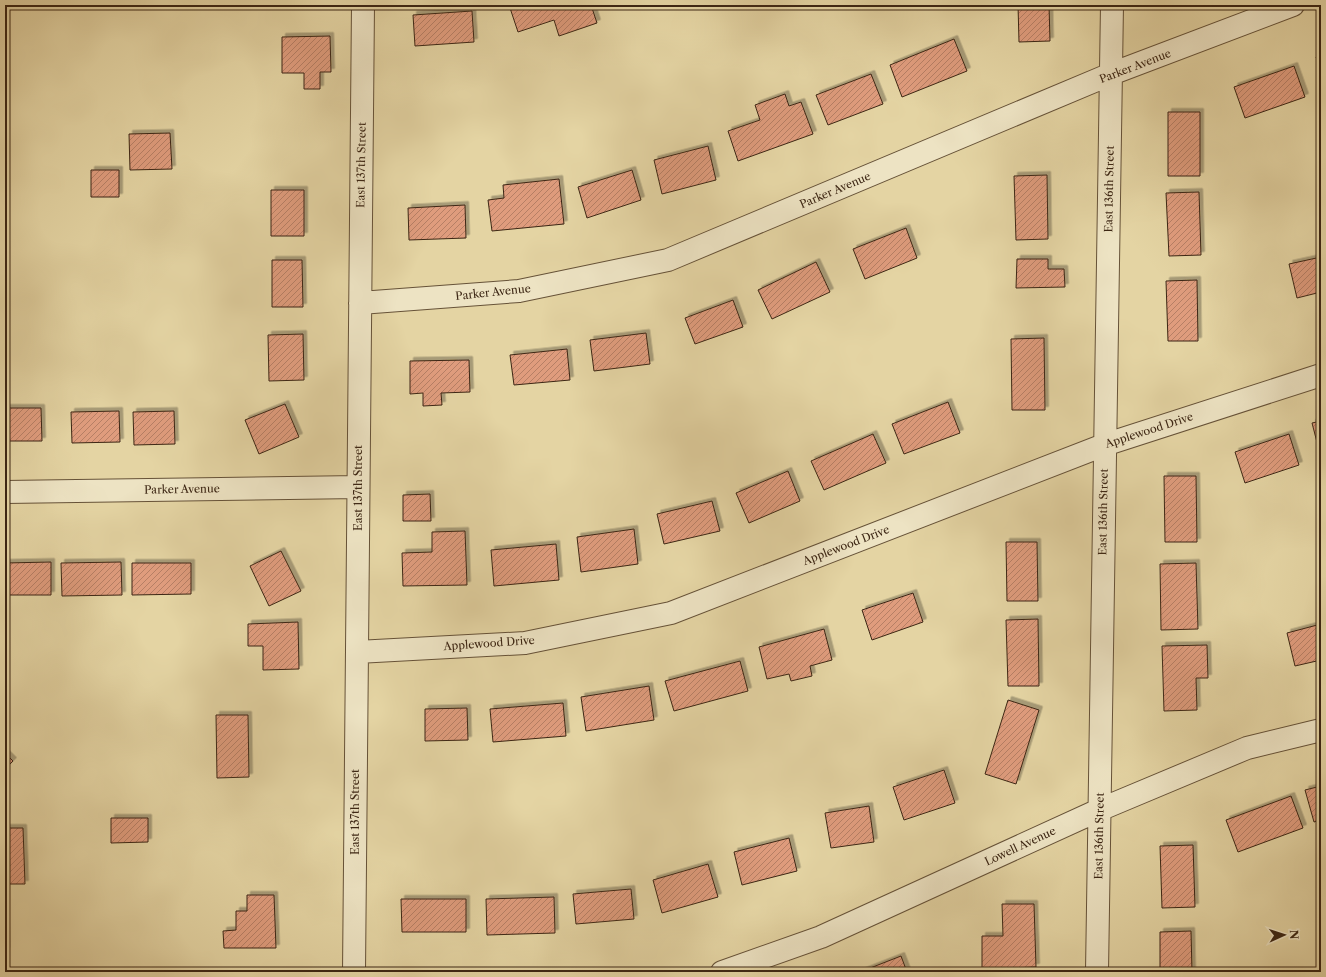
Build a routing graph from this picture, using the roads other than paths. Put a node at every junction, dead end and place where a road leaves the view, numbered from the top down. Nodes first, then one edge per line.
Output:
1 (363, 5) edge
2 (1112, 5) edge
3 (1293, 5) edge
4 (1111, 74) junction
5 (360, 303) junction
6 (1321, 375) edge
7 (1104, 445) junction
8 (358, 487) junction
9 (5, 492) edge
10 (357, 652) junction
11 (1321, 730) edge
12 (1099, 810) junction
13 (354, 972) edge
14 (722, 972) edge
15 (1097, 972) edge

1 - 5 street, East 137th Street
2 - 4 street, East 136th Street
3 - 4 street, Parker Avenue
4 - 5 street, Parker Avenue
4 - 7 street, East 136th Street
5 - 8 street, East 137th Street
6 - 7 street, Applewood Drive
7 - 10 street, Applewood Drive
7 - 12 street, East 136th Street
8 - 9 street, Parker Avenue
8 - 10 street, East 137th Street
10 - 13 street, East 137th Street
11 - 12 street, Lowell Avenue
12 - 14 street, Lowell Avenue
12 - 15 street, East 136th Street

